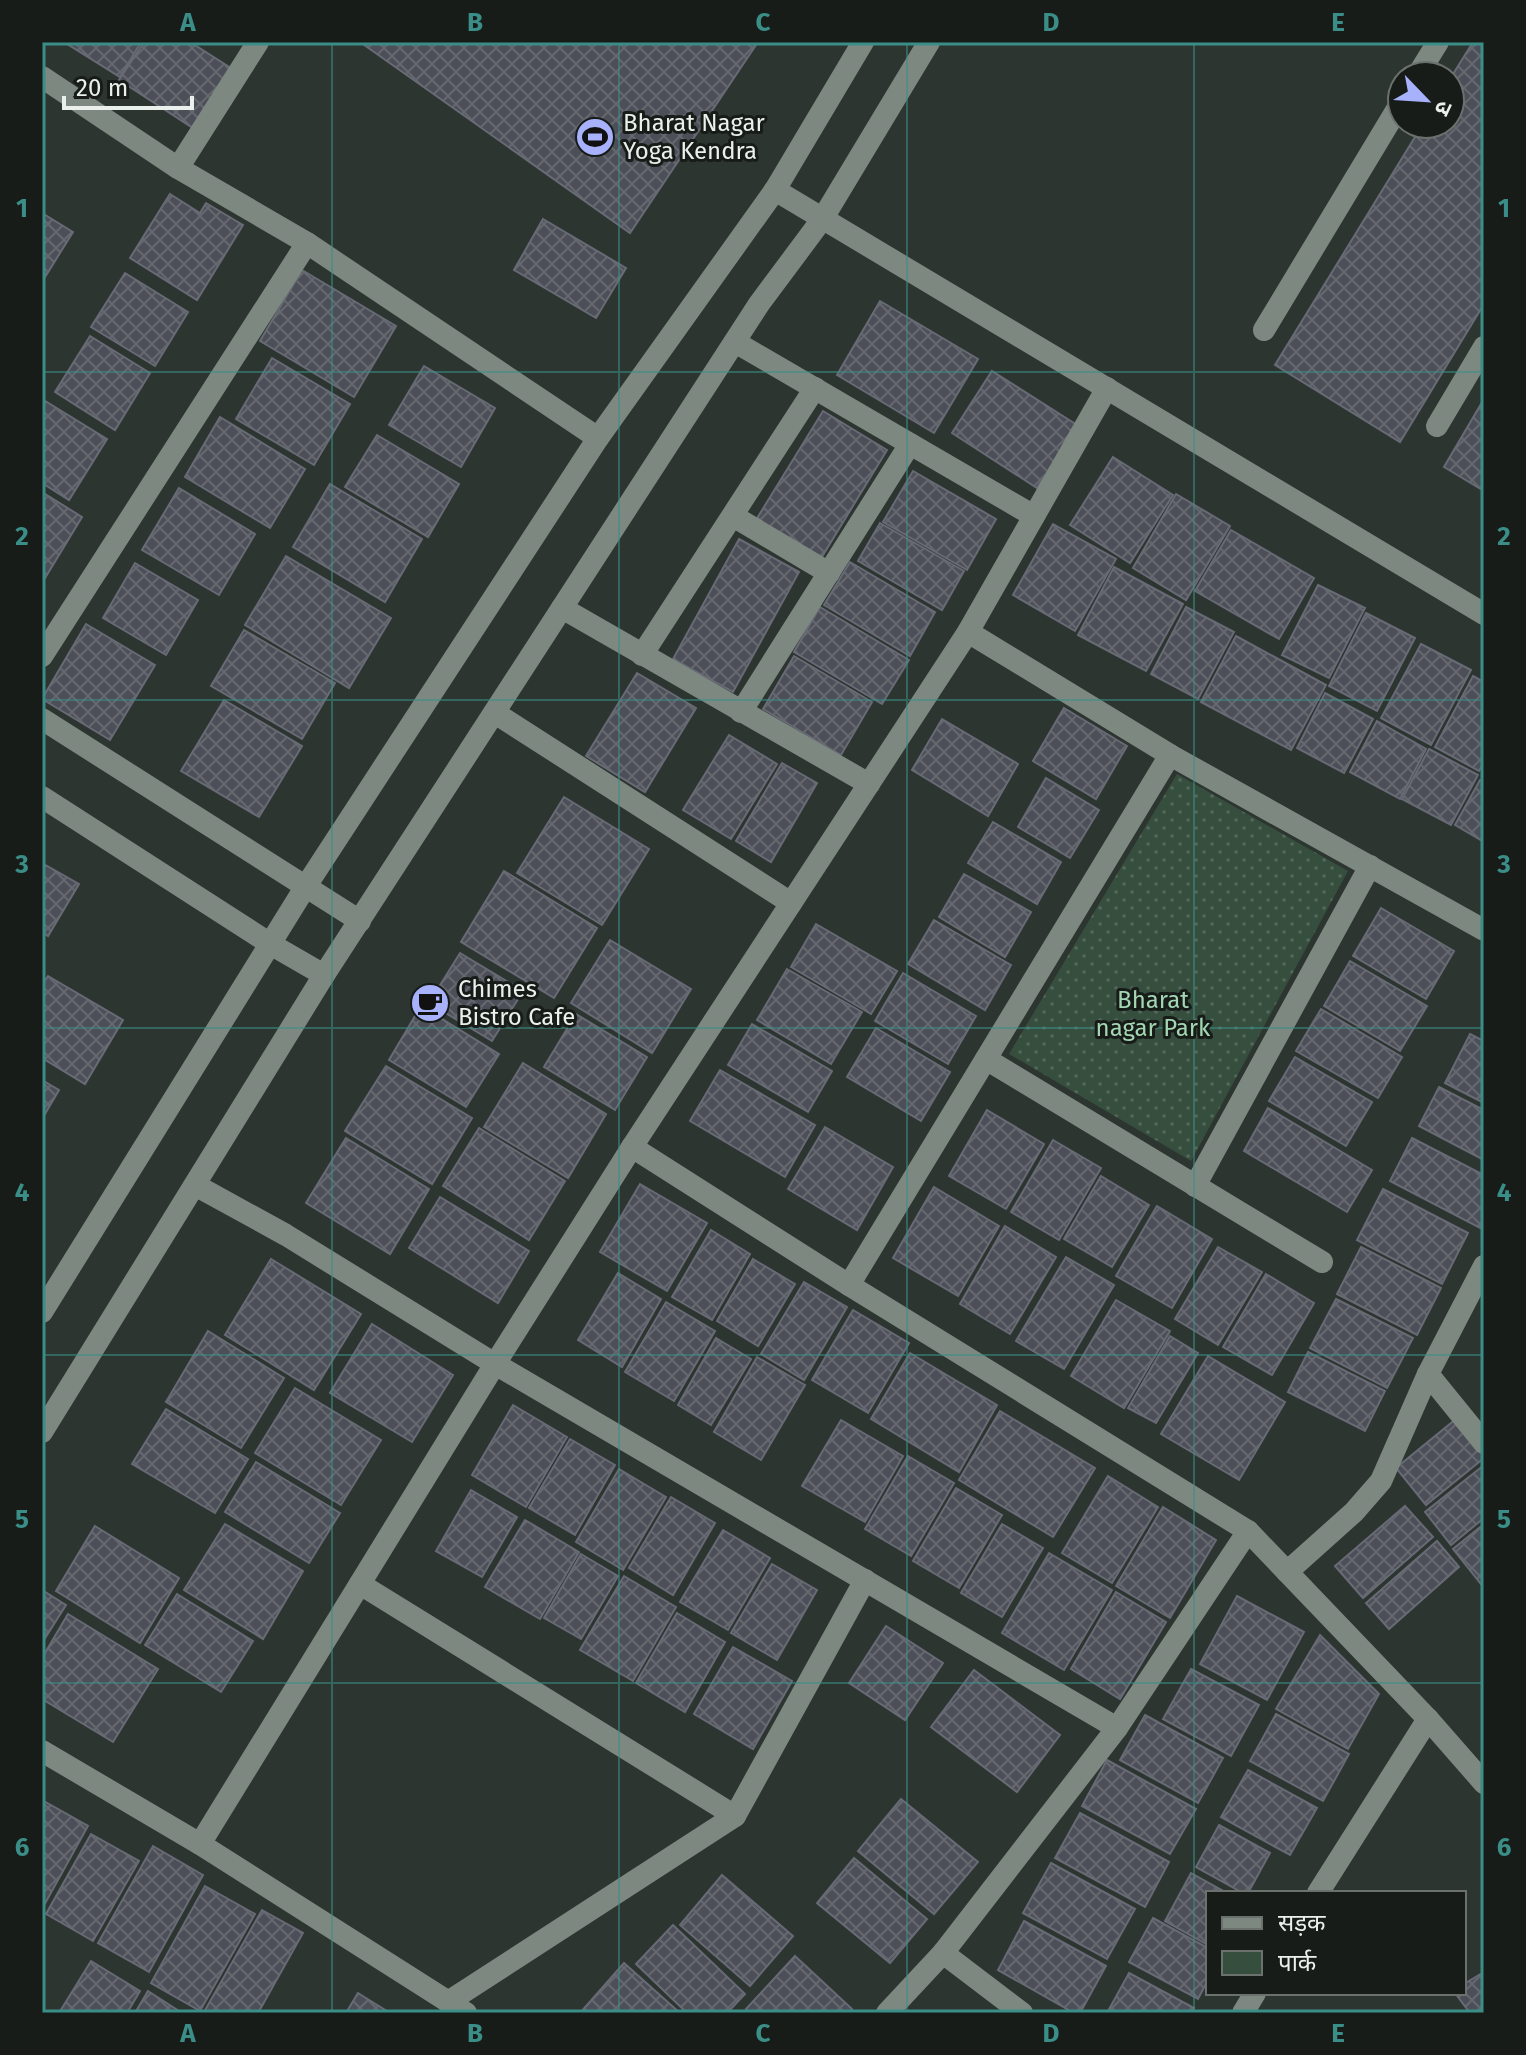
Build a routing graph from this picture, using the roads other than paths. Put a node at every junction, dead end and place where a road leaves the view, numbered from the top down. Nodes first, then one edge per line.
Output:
1 (258, 42) edge
2 (863, 42) edge
3 (929, 42) edge
4 (1438, 42) edge
5 (1427, 60) edge
6 (42, 77) edge
7 (1386, 128) edge
8 (178, 168) junction
9 (775, 190) junction
10 (823, 218) junction
11 (307, 243) junction
12 (1264, 330) dead end
13 (735, 342) junction
14 (1484, 347) edge
15 (815, 388) junction
16 (1107, 388) junction
17 (1437, 426) dead end
18 (598, 438) junction
19 (910, 444) junction
20 (733, 516) junction
21 (1034, 516) junction
22 (829, 573) junction
23 (562, 608) junction
24 (1484, 614) edge
25 (968, 632) junction
26 (642, 655) junction
27 (42, 656) edge
28 (741, 712) junction
29 (495, 713) junction
30 (42, 719) edge
31 (1170, 755) junction
32 (869, 784) junction
33 (42, 797) edge
34 (1370, 866) junction
35 (306, 886) junction
36 (791, 903) junction
37 (360, 921) junction
38 (1484, 930) edge
39 (272, 945) junction
40 (324, 975) junction
41 (986, 1059) junction
42 (632, 1147) junction
43 (195, 1185) junction
44 (1195, 1186) junction
45 (1322, 1262) dead end
46 (1484, 1266) edge
47 (849, 1285) junction
48 (42, 1312) edge
49 (495, 1364) junction
50 (1428, 1374) junction
51 (42, 1432) edge
52 (1484, 1443) edge
53 (1248, 1531) junction
54 (1287, 1572) junction
55 (865, 1580) junction
56 (360, 1584) junction
57 (1428, 1719) junction
58 (1117, 1728) junction
59 (42, 1751) edge
60 (1484, 1783) edge
61 (735, 1816) junction
62 (200, 1844) junction
63 (1319, 1891) edge
64 (943, 1953) junction
65 (1254, 1995) edge
66 (457, 2008) edge
67 (887, 2013) edge
68 (1022, 2013) edge
69 (1243, 2013) edge

1 - 8 street
2 - 9 street
3 - 10 street
4 - 5 street
6 - 8 street
7 - 12 street
8 - 11 street
9 - 10 street
9 - 18 street
10 - 13 street
10 - 16 street
11 - 18 street
11 - 27 street
13 - 15 street
13 - 23 street
14 - 17 street
15 - 19 street
15 - 20 street
16 - 21 street
16 - 24 street
18 - 35 street
19 - 21 street
19 - 22 street
20 - 22 street
20 - 26 street
21 - 25 street
22 - 28 street
23 - 26 street
23 - 29 street
25 - 31 street
25 - 32 street
26 - 28 street
28 - 32 street
29 - 36 street
29 - 37 street
30 - 35 street
31 - 34 street
31 - 41 street
32 - 36 street
33 - 39 street
34 - 38 street
34 - 44 street
35 - 37 street
35 - 39 street
36 - 42 street
37 - 40 street
39 - 40 street
39 - 48 street
40 - 43 street
41 - 44 street
41 - 47 street
42 - 47 street
42 - 49 street
43 - 49 street
43 - 51 street
44 - 45 street
46 - 50 street
47 - 53 street
49 - 55 street
49 - 56 street
50 - 52 street
50 - 54 street
53 - 54 street
53 - 58 street
54 - 57 street
55 - 58 street
55 - 61 street
56 - 61 street
56 - 62 street
57 - 60 street
57 - 63 street
58 - 64 street
59 - 62 street
61 - 66 street
62 - 66 street
64 - 67 street
64 - 68 street
65 - 69 street

